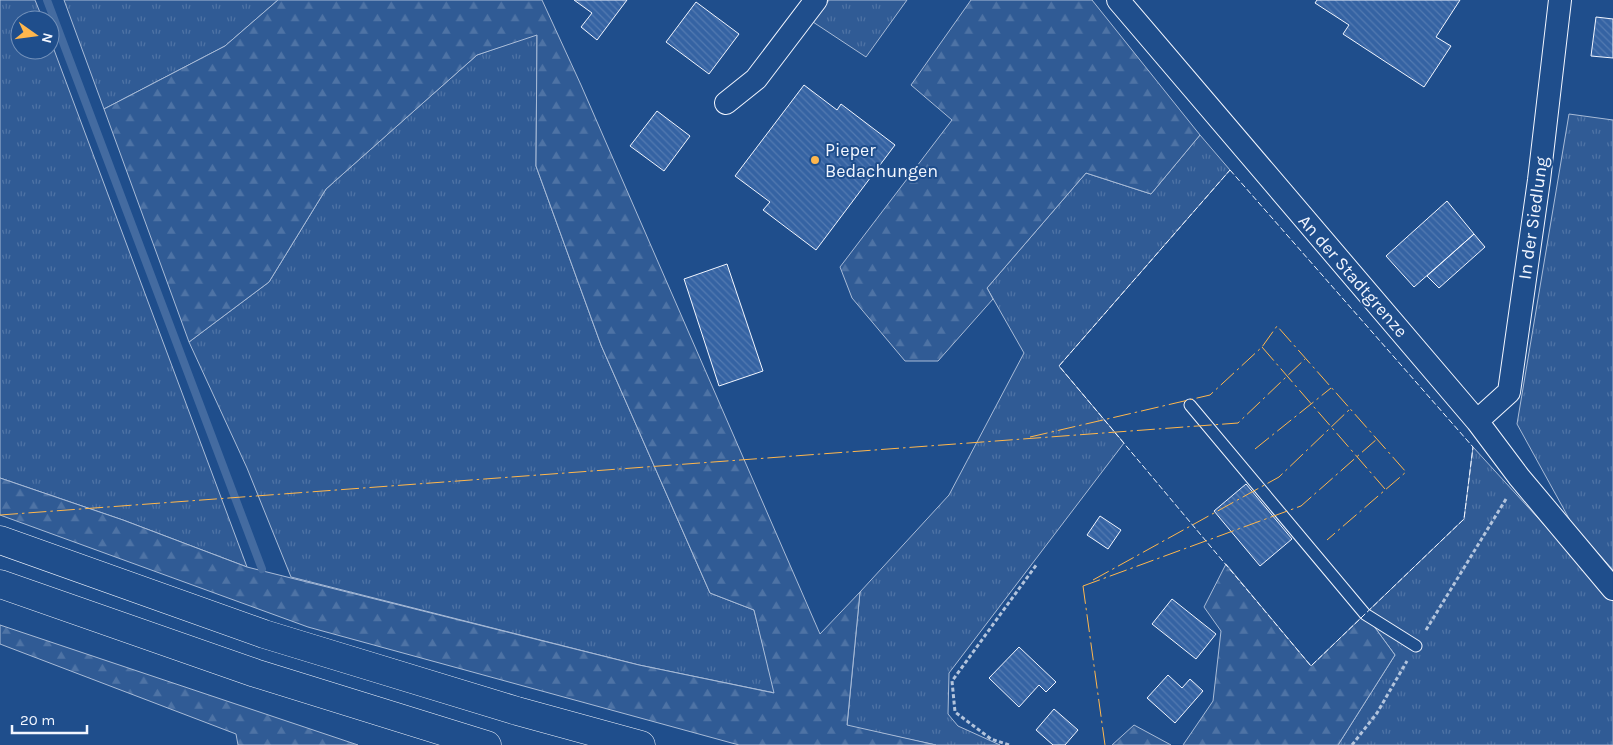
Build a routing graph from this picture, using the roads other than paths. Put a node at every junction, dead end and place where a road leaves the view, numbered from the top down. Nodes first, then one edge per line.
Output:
1 (816, 0) edge
2 (1118, 0) edge
3 (1560, 0) edge
4 (726, 103) dead end
5 (1190, 405) dead end
6 (1478, 421) junction
7 (0, 540) edge
8 (0, 584) edge
9 (1613, 589) edge
10 (1416, 646) road end
11 (487, 745) edge
12 (641, 745) edge

1 - 4 street
2 - 6 street, An der Stadtgrenze
3 - 6 street, In der Siedlung
5 - 10 lane
6 - 9 street, An der Stadtgrenze
7 - 12 highway
8 - 11 highway

